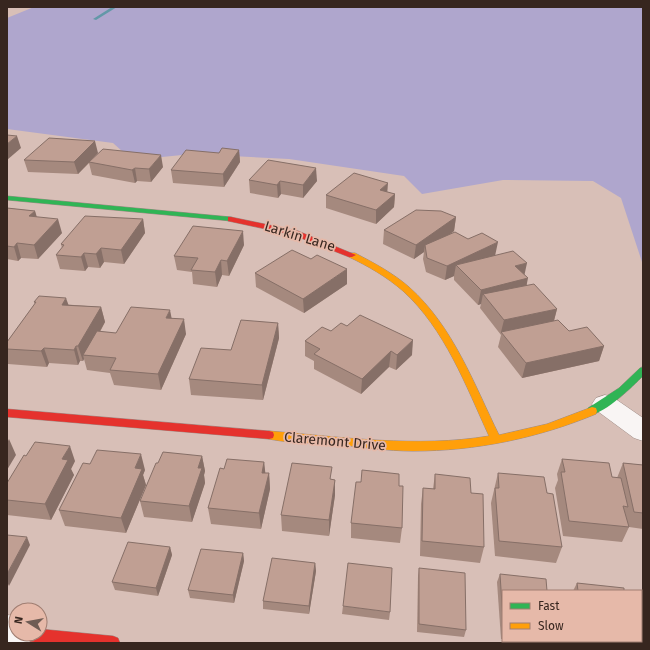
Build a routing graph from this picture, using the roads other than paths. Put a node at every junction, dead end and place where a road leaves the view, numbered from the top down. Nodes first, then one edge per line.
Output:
1 (7, 198) edge
2 (643, 370) edge
3 (604, 404) junction
4 (7, 414) edge
5 (643, 431) edge
6 (496, 439) junction
7 (48, 636) edge
8 (114, 643) edge

1 - 6 street, Larkin Lane
2 - 3 street, Claremont Drive
3 - 5 street
3 - 6 street, Claremont Drive
4 - 6 street, Claremont Drive
7 - 8 street

